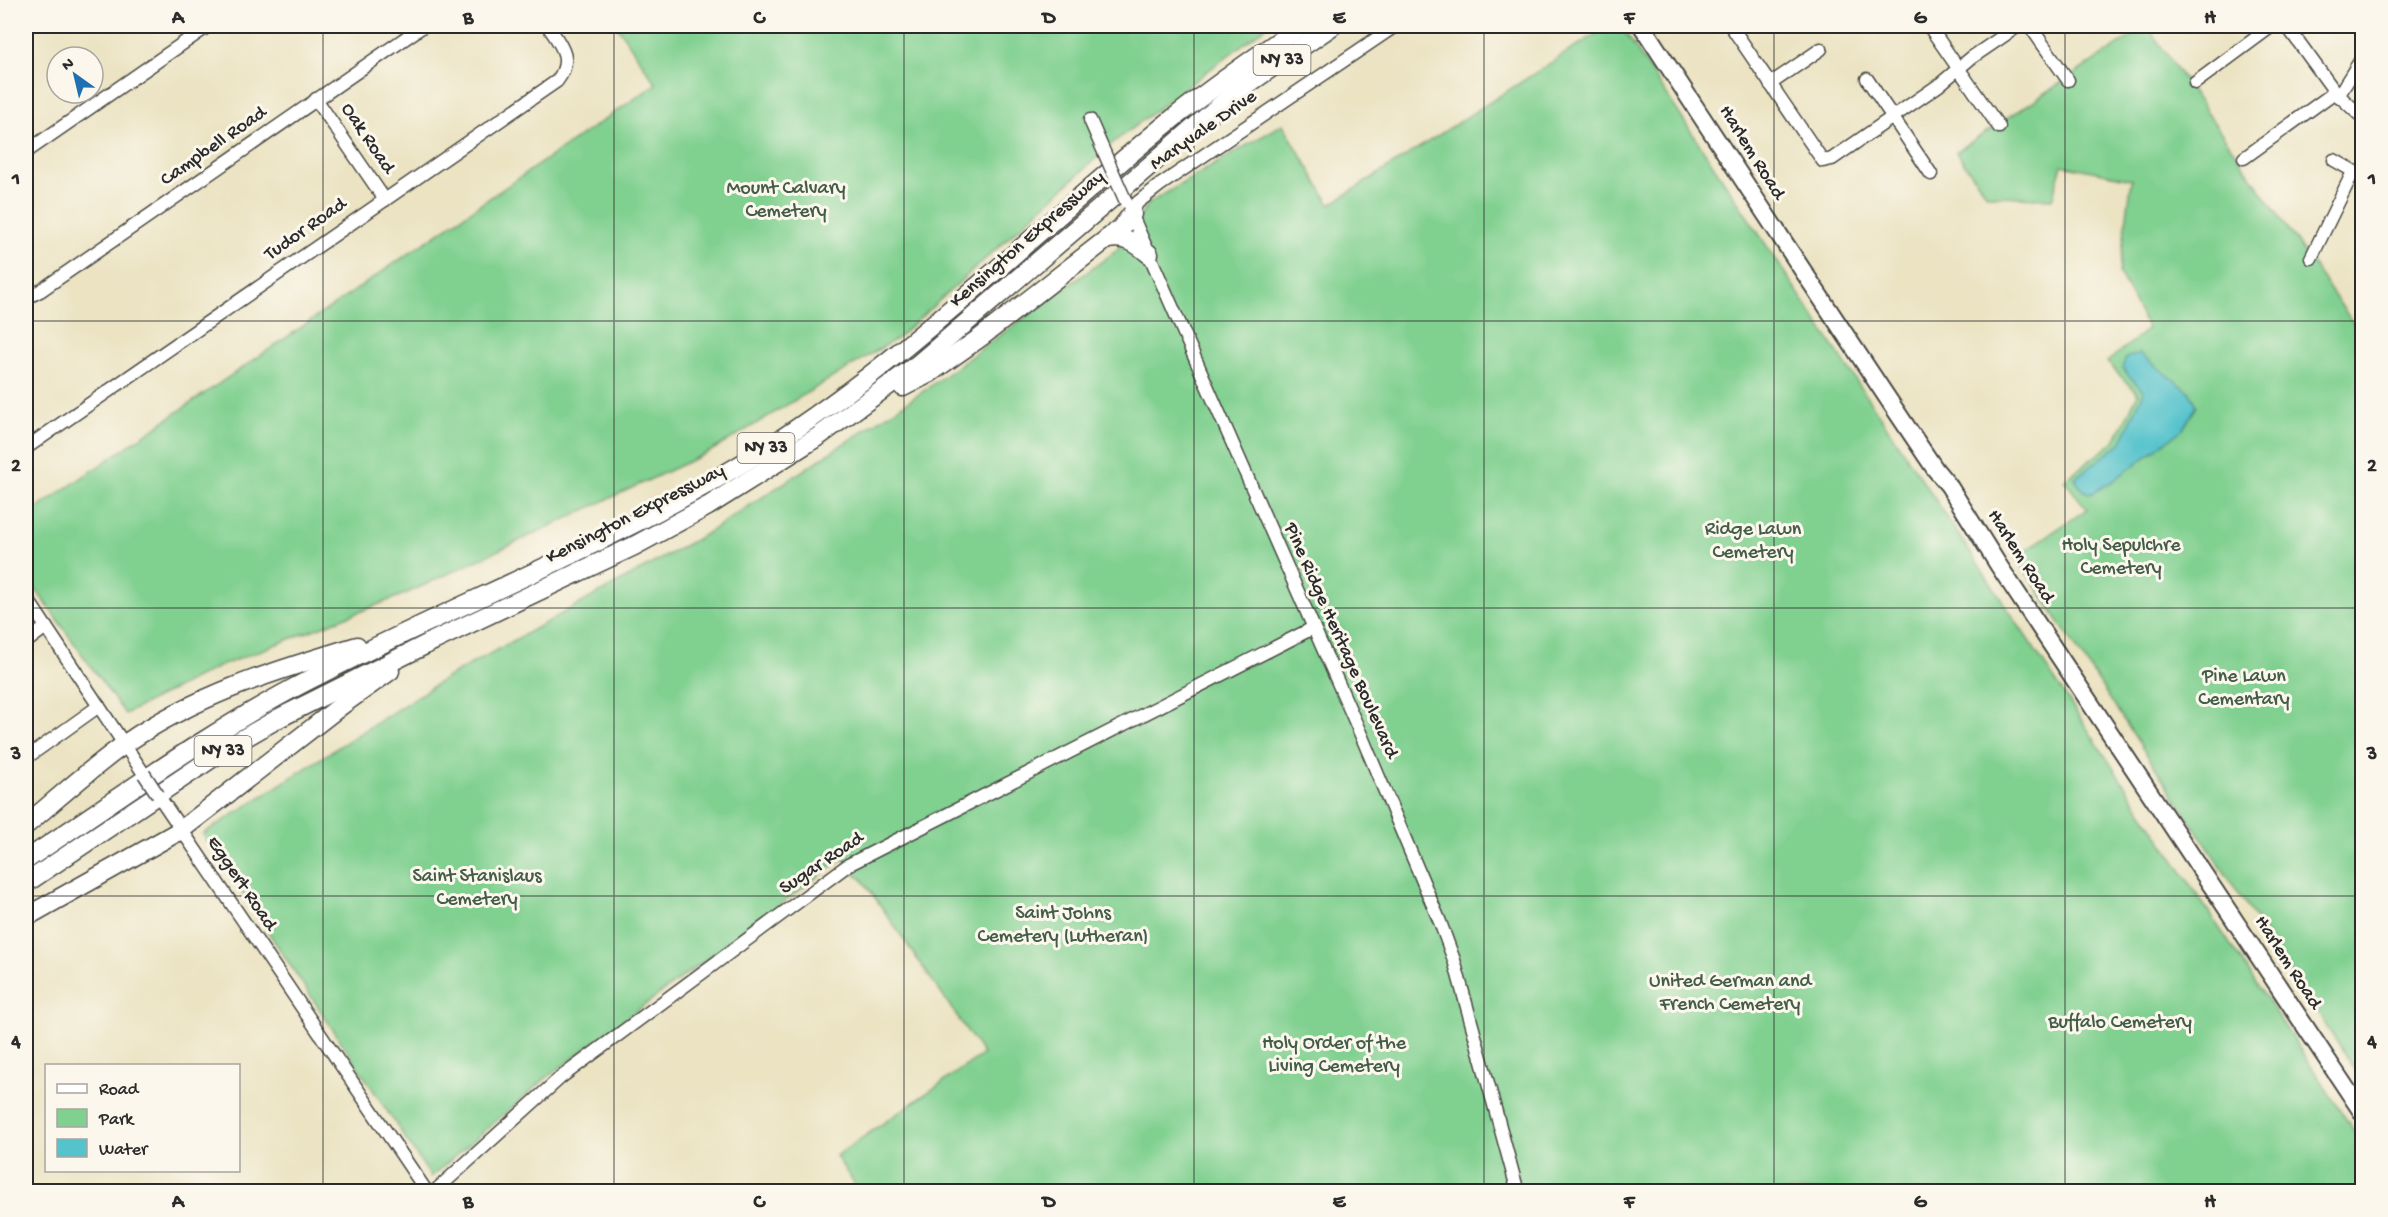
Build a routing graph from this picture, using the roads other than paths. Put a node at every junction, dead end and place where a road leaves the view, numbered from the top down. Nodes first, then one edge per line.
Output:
1 (208, 26) edge
2 (423, 26) edge
3 (548, 26) edge
4 (1287, 26) edge
5 (1301, 26) edge
6 (1332, 26) edge
7 (1395, 26) edge
8 (1642, 26) edge
9 (1731, 26) edge
10 (1929, 26) edge
11 (2018, 26) edge
12 (2030, 26) edge
13 (2272, 26) edge
14 (2287, 26) edge
15 (1821, 49) dead end
16 (1253, 58) junction
17 (2362, 58) edge
18 (1960, 70) junction
19 (1866, 79) dead end
20 (2068, 80) dead end
21 (2195, 83) dead end
22 (1770, 84) junction
23 (2337, 94) junction
24 (316, 99) junction
25 (2362, 117) edge
26 (1893, 118) junction
27 (1090, 120) dead end
28 (1999, 127) dead end
29 (26, 152) edge
30 (2244, 158) dead end
31 (2334, 160) dead end
32 (1931, 174) dead end
33 (2358, 174) edge
34 (385, 200) junction
35 (1129, 208) junction
36 (1107, 239) junction
37 (1149, 254) junction
38 (2311, 258) dead end
39 (26, 298) edge
40 (856, 411) junction
41 (26, 448) edge
42 (26, 597) edge
43 (46, 627) junction
44 (1313, 628) junction
45 (411, 630) junction
46 (434, 641) junction
47 (26, 642) edge
48 (99, 706) junction
49 (125, 746) junction
50 (26, 759) edge
51 (26, 825) edge
52 (178, 826) junction
53 (26, 860) edge
54 (26, 884) edge
55 (26, 917) edge
56 (2362, 1112) edge
57 (427, 1191) edge
58 (434, 1191) edge
59 (1518, 1191) edge

1 - 29 street
2 - 24 street, Campbell Road
3 - 34 street, Tudor Road
4 - 16 highway
5 - 16 highway, Kensington Expressway / NY 33
6 - 40 highway, Kensington Expressway / NY 33
7 - 35 street, Maryvale Drive
8 - 56 main road, Harlem Road
9 - 22 street
10 - 18 street
11 - 18 street
12 - 20 street
13 - 21 street
14 - 23 street
15 - 22 street
16 - 45 highway, Kensington Expressway / NY 33
17 - 23 street
18 - 26 street
18 - 28 street
19 - 26 street
22 - 26 street
23 - 25 street
23 - 30 street
24 - 34 street, Oak Road
24 - 39 street, Campbell Road
26 - 32 street
27 - 35 street, Pine Ridge Heritage Boulevard, bridge
31 - 33 street
33 - 38 street
34 - 41 street, Tudor Road
35 - 36 highway
35 - 37 street, Pine Ridge Heritage Boulevard
36 - 37 highway
36 - 40 highway
37 - 44 street, Pine Ridge Heritage Boulevard
40 - 46 highway, Kensington Expressway / NY 33
42 - 43 street, Eggert Road
43 - 47 street
43 - 48 street, Eggert Road
44 - 58 street, Sugar Road
44 - 59 street, Pine Ridge Heritage Boulevard
45 - 49 highway
45 - 53 highway, Kensington Expressway / NY 33
46 - 52 highway
46 - 54 highway, Kensington Expressway / NY 33
48 - 49 street, Eggert Road
48 - 50 street
49 - 51 highway
49 - 52 street, Eggert Road, bridge
52 - 55 highway
52 - 57 street, Eggert Road

